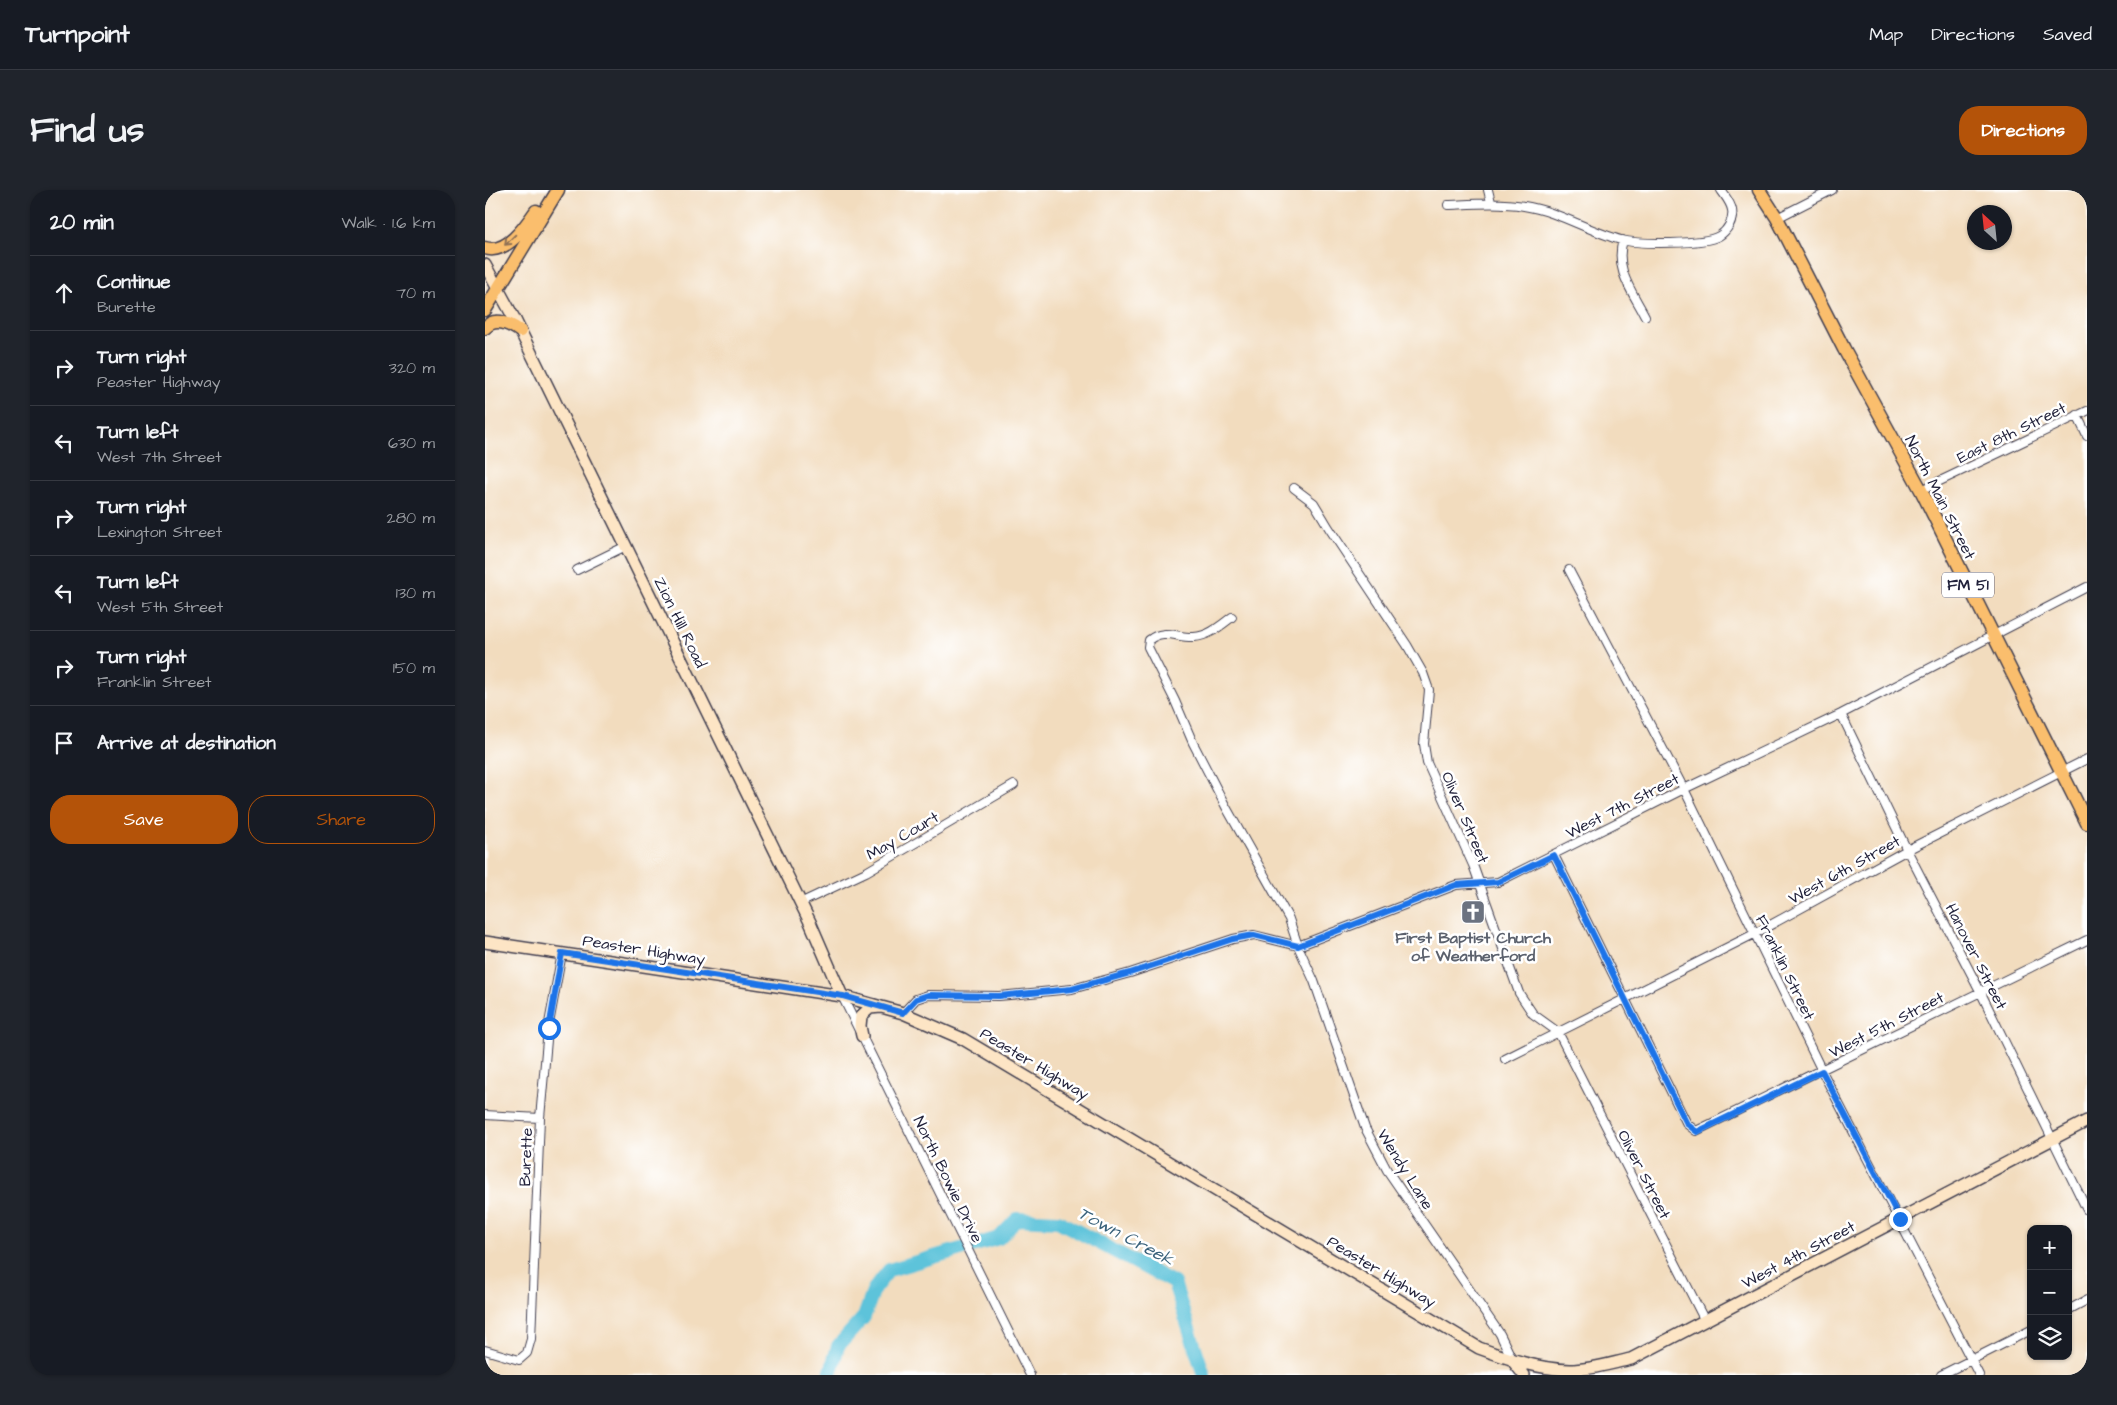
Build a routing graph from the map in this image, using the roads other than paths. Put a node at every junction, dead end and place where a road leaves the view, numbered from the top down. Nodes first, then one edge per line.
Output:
1 (550, 190) edge
2 (558, 190) edge
3 (1487, 190) edge
4 (1721, 190) edge
5 (1759, 190) edge
6 (1832, 190) edge
7 (1491, 202) junction
8 (1448, 206) dead end
9 (1777, 218) junction
10 (1623, 240) junction
11 (485, 248) edge
12 (485, 265) edge
13 (498, 286) junction
14 (485, 310) edge
15 (1645, 316) dead end
16 (485, 328) edge
17 (520, 331) junction
18 (2087, 411) edge
19 (2077, 415) junction
20 (2087, 436) edge
21 (1295, 488) dead end
22 (1921, 490) junction
23 (626, 546) junction
24 (577, 570) dead end
25 (1569, 570) dead end
26 (2087, 587) edge
27 (1232, 618) dead end
28 (1993, 635) junction
29 (1841, 714) junction
30 (2087, 759) edge
31 (2061, 771) junction
32 (1014, 785) dead end
33 (1684, 789) junction
34 (2087, 823) edge
35 (1907, 850) junction
36 (1554, 855) junction
37 (1478, 884) junction
38 (800, 903) junction
39 (1754, 934) junction
40 (2087, 940) edge
41 (485, 942) edge
42 (1298, 946) junction
43 (562, 953) junction
44 (830, 968) junction
45 (811, 991) junction
46 (1980, 991) junction
47 (843, 996) junction
48 (1625, 998) junction
49 (882, 1006) junction
50 (903, 1013) junction
51 (1557, 1032) junction
52 (862, 1036) junction
53 (1505, 1059) dead end
54 (1822, 1071) junction
55 (485, 1115) edge
56 (540, 1118) junction
57 (2087, 1121) edge
58 (2051, 1139) junction
59 (2087, 1210) edge
60 (1900, 1219) junction
61 (2087, 1300) edge
62 (2072, 1308) edge
63 (1705, 1321) junction
64 (2027, 1332) edge
65 (485, 1350) edge
66 (1971, 1360) junction
67 (1513, 1361) junction
68 (1606, 1365) junction
69 (1030, 1375) edge
70 (1524, 1375) edge
71 (1593, 1375) edge
72 (1941, 1375) edge
73 (1979, 1375) edge

1 -> 11 main road
2 - 13 main road
3 - 7 street
4 - 10 street
5 - 9 main road, FM 51
6 - 9 street
7 - 8 street
7 - 10 street
9 - 22 main road, North Main Street / FM 51
10 - 15 street
12 - 13 main road, Zion Hill Road
13 - 14 main road
13 - 17 main road, Zion Hill Road
16 - 17 main road
17 - 23 main road, Zion Hill Road
18 - 19 street, East 8th Street
19 - 20 street
19 - 22 street, East 8th Street
21 - 37 street, Oliver Street
22 - 28 main road, North Main Street / FM 51
23 - 24 street
23 - 38 main road, Zion Hill Road
25 - 33 street, Franklin Street
26 - 28 street, West 7th Street
27 - 42 street, Wendy Lane
28 - 29 street, West 7th Street
28 - 31 main road, North Main Street / FM 51
29 - 33 street, West 7th Street
29 - 35 street, Hanover Street
30 - 31 street, West 6th Street
31 - 34 main road, North Main Street / FM 51
31 - 35 street, West 6th Street
32 - 38 street, May Court
33 - 36 street, West 7th Street
33 - 39 street, Franklin Street
35 - 39 street, West 6th Street
35 - 46 street, Hanover Street
36 - 37 street, West 7th Street
36 - 48 street
37 - 42 street, West 7th Street
37 - 51 street, Oliver Street
38 - 44 main road, Zion Hill Road
39 - 48 street, West 6th Street
39 - 54 street, Franklin Street
40 - 46 street, West 5th Street
41 - 43 main road, Peaster Highway
42 - 50 street
42 - 67 street, Wendy Lane
43 - 45 main road, Peaster Highway
43 - 56 street, Burette
44 - 45 main road
44 - 47 main road, Zion Hill Road
45 - 47 main road, Peaster Highway
46 - 54 street, West 5th Street
46 - 58 street, Hanover Street
47 - 49 main road, Peaster Highway
47 - 52 street, North Bowie Drive
48 - 51 street, West 6th Street
48 - 54 street, West 5th Street
49 - 50 main road, Peaster Highway
49 - 52 main road
50 - 67 main road, Peaster Highway
51 - 53 street, West 6th Street
51 - 63 street, Oliver Street
52 - 69 street, North Bowie Drive
54 - 60 street, Franklin Street
55 - 56 street
56 - 65 street, Burette
57 - 58 main road, West 4th Street
58 - 59 street, Hanover Street
58 - 60 main road, West 4th Street
60 - 63 main road, West 4th Street
60 - 66 street, Franklin Street
61 - 62 street
63 - 68 main road, West 4th Street
64 - 66 street
66 - 72 street
66 - 73 street, Franklin Street
67 - 68 main road, West 4th Street
67 - 70 main road
68 - 71 street

